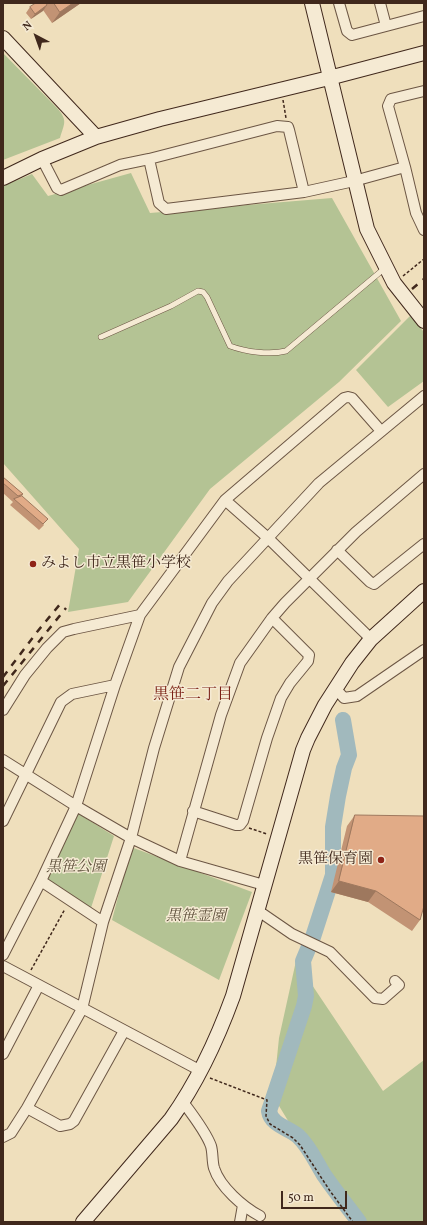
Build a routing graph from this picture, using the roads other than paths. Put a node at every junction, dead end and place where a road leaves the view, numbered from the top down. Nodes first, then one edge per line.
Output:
1 (312, 3) edge
2 (339, 3) edge
3 (380, 3) edge
4 (424, 16) edge
5 (386, 26) junction
6 (3, 38) edge
7 (424, 53) edge
8 (329, 78) junction
9 (424, 90) edge
10 (96, 137) junction
11 (42, 158) junction
12 (148, 160) junction
13 (404, 167) junction
14 (3, 178) edge
15 (354, 181) junction
16 (304, 192) junction
17 (424, 230) edge
18 (385, 268) junction
19 (424, 321) edge
20 (101, 337) dead end
21 (424, 397) edge
22 (381, 431) junction
23 (424, 474) edge
24 (225, 500) junction
25 (268, 538) junction
26 (424, 544) edge
27 (337, 550) junction
28 (309, 579) junction
29 (424, 591) edge
30 (140, 615) junction
31 (272, 618) junction
32 (371, 639) junction
33 (424, 650) edge
34 (115, 685) junction
35 (336, 689) junction
36 (3, 710) edge
37 (3, 760) edge
38 (26, 775) junction
39 (76, 806) junction
40 (193, 811) junction
41 (3, 821) edge
42 (131, 838) junction
43 (180, 861) junction
44 (41, 881) junction
45 (264, 885) junction
46 (257, 910) junction
47 (103, 922) junction
48 (3, 955) edge
49 (3, 966) edge
50 (396, 981) dead end
51 (39, 985) junction
52 (82, 1009) junction
53 (124, 1031) junction
54 (3, 1054) edge
55 (201, 1071) junction
56 (183, 1102) junction
57 (27, 1108) junction
58 (3, 1137) edge
59 (243, 1205) junction
60 (260, 1216) dead end
61 (83, 1222) edge
62 (240, 1222) edge

1 - 8 street
2 - 5 street
3 - 5 street
4 - 5 street
6 - 10 street
7 - 8 street
8 - 10 street
8 - 15 street
9 - 13 street
10 - 11 street
11 - 12 street
11 - 14 street
12 - 16 street
12 - 16 street
13 - 15 street
13 - 17 street
15 - 16 street
15 - 18 street
18 - 19 street
18 - 20 lane
21 - 22 street
22 - 24 street
22 - 25 street
23 - 27 street
24 - 25 street
24 - 30 street
25 - 28 street
25 - 42 street
26 - 27 street
27 - 28 street
28 - 31 street
28 - 32 street
29 - 32 street
30 - 34 street
30 - 36 street
31 - 40 street
31 - 40 street
32 - 35 street
33 - 35 street
34 - 38 street
34 - 39 street
35 - 45 street
37 - 38 street
38 - 39 street
38 - 41 street
39 - 42 street
39 - 44 street
40 - 43 street
42 - 43 street
42 - 47 street
43 - 45 street
44 - 47 street
44 - 48 street
45 - 46 street
46 - 50 street
46 - 55 street
47 - 52 street
49 - 51 street
51 - 52 street
51 - 54 street
52 - 53 street
52 - 57 street
53 - 55 street
53 - 57 street
55 - 56 street
56 - 59 street
56 - 61 street
57 - 58 street
59 - 60 street
59 - 62 street

